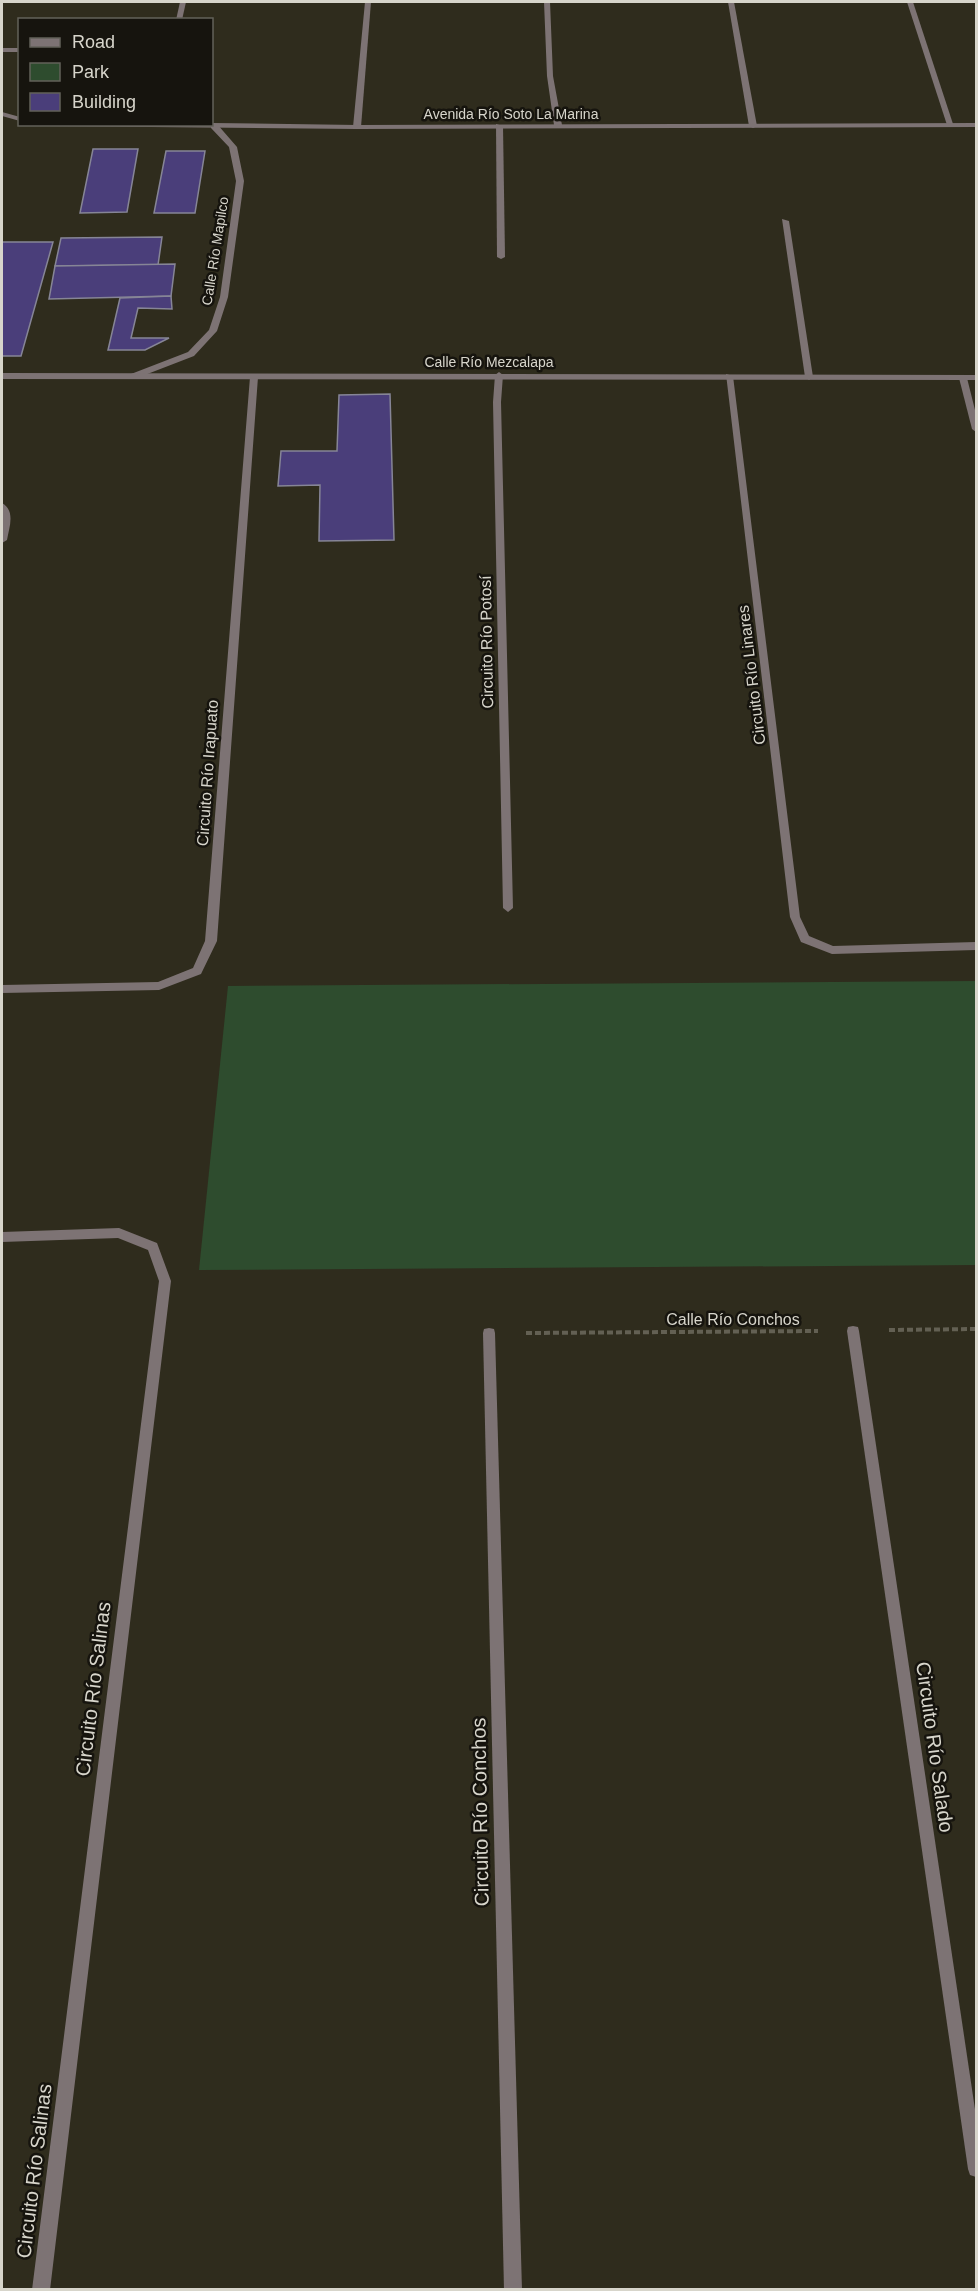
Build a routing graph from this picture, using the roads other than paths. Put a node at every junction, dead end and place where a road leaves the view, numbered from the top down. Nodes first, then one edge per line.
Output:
1 (183, 2) edge
2 (368, 2) edge
3 (547, 2) edge
4 (731, 2) edge
5 (910, 2) edge
6 (179, 18) edge
7 (2, 50) edge
8 (18, 50) edge
9 (2, 114) edge
10 (18, 118) edge
11 (558, 125) junction
12 (951, 125) junction
13 (976, 125) edge
14 (214, 126) joint
15 (499, 126) junction
16 (753, 126) junction
17 (357, 127) junction
18 (785, 221) dead end
19 (501, 257) dead end
20 (500, 375) junction
21 (2, 376) edge
22 (134, 376) junction
23 (729, 376) junction
24 (254, 377) junction
25 (809, 377) junction
26 (963, 378) junction
27 (976, 378) edge
28 (976, 429) edge
29 (2, 506) edge
30 (2, 540) edge
31 (508, 909) dead end
32 (976, 946) edge
33 (2, 989) edge
34 (2, 1237) edge
35 (853, 1331) road end
36 (489, 1333) road end
37 (976, 2169) edge
38 (41, 2289) edge
39 (513, 2289) edge

1 - 6 street
2 - 17 street
3 - 11 street
4 - 16 street
5 - 12 street
7 - 8 street
9 - 10 street
11 - 15 street, Avenida Río Soto La Marina
11 - 16 street, Avenida Río Soto La Marina
12 - 13 street, Avenida Río Soto La Marina
12 - 16 street, Avenida Río Soto La Marina
14 - 17 street, Avenida Río Soto La Marina
14 - 22 street, Calle Río Mapilco
15 - 17 street, Avenida Río Soto La Marina
15 - 19 street
18 - 25 street
20 - 23 street, Calle Río Mezcalapa
20 - 24 street, Calle Río Mezcalapa
20 - 31 street, Circuito Río Potosí
21 - 22 street, Calle Río Mezcalapa
22 - 24 street, Calle Río Mezcalapa
23 - 25 street, Calle Río Mezcalapa
23 - 32 street, Circuito Río Linares
24 - 33 street, Circuito Río Irapuato
25 - 26 street, Calle Río Mezcalapa
26 - 27 street, Calle Río Mezcalapa
26 - 28 street
29 - 30 street
34 - 38 street, Circuito Río Salinas
35 - 37 street, Circuito Río Salado
36 - 39 street, Circuito Río Conchos

